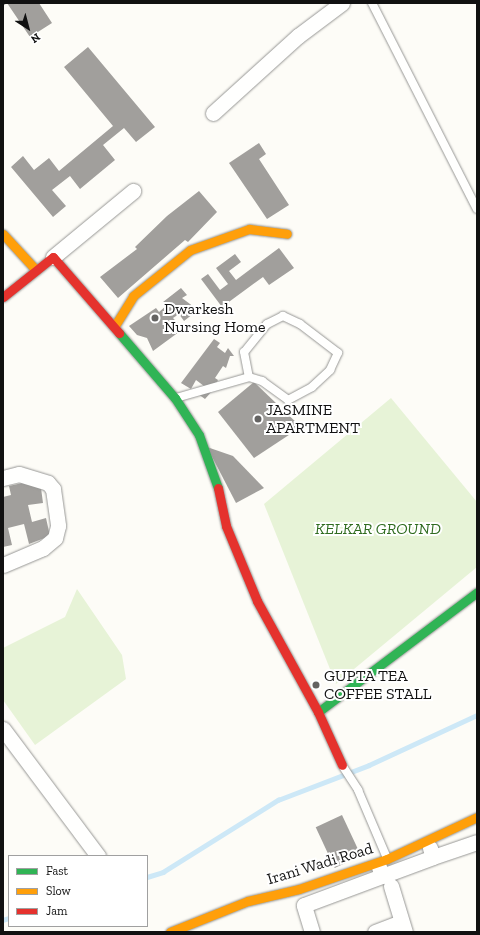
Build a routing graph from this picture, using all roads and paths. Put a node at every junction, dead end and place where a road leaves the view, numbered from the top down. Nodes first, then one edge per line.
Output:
1 (342, 3) edge
2 (372, 3) edge
3 (213, 113) dead end
4 (133, 192) dead end
5 (477, 209) edge
6 (3, 234) edge
7 (287, 234) dead end
8 (52, 257) junction
9 (36, 270) junction
10 (3, 297) edge
11 (114, 326) junction
12 (249, 377) junction
13 (175, 398) junction
14 (3, 478) edge
15 (3, 565) edge
16 (477, 592) edge
17 (318, 712) junction
18 (3, 729) edge
19 (342, 766) joint
20 (477, 817) edge
21 (427, 841) junction
22 (477, 842) edge
23 (97, 855) edge
24 (433, 857) junction
25 (384, 871) junction
26 (299, 889) junction
27 (304, 905) junction
28 (403, 927) edge
29 (170, 932) edge
30 (312, 932) edge
31 (375, 932) edge

1 - 3 street
2 - 5 lane
4 - 8 street
6 - 9 street
7 - 11 street
8 - 9 street
8 - 11 street
9 - 10 street
11 - 13 street
12 - 12 lane
12 - 13 lane
13 - 17 street
14 - 15 street
16 - 17 street
17 - 19 street
18 - 23 street
19 - 25 lane
20 - 21 street, Irani Wadi Road
21 - 24 street
21 - 25 street, Irani Wadi Road
22 - 24 street
24 - 25 street
25 - 26 street, Irani Wadi Road
25 - 27 street
25 - 28 street
26 - 27 street
26 - 29 street, Irani Wadi Road
27 - 30 street
28 - 31 street

